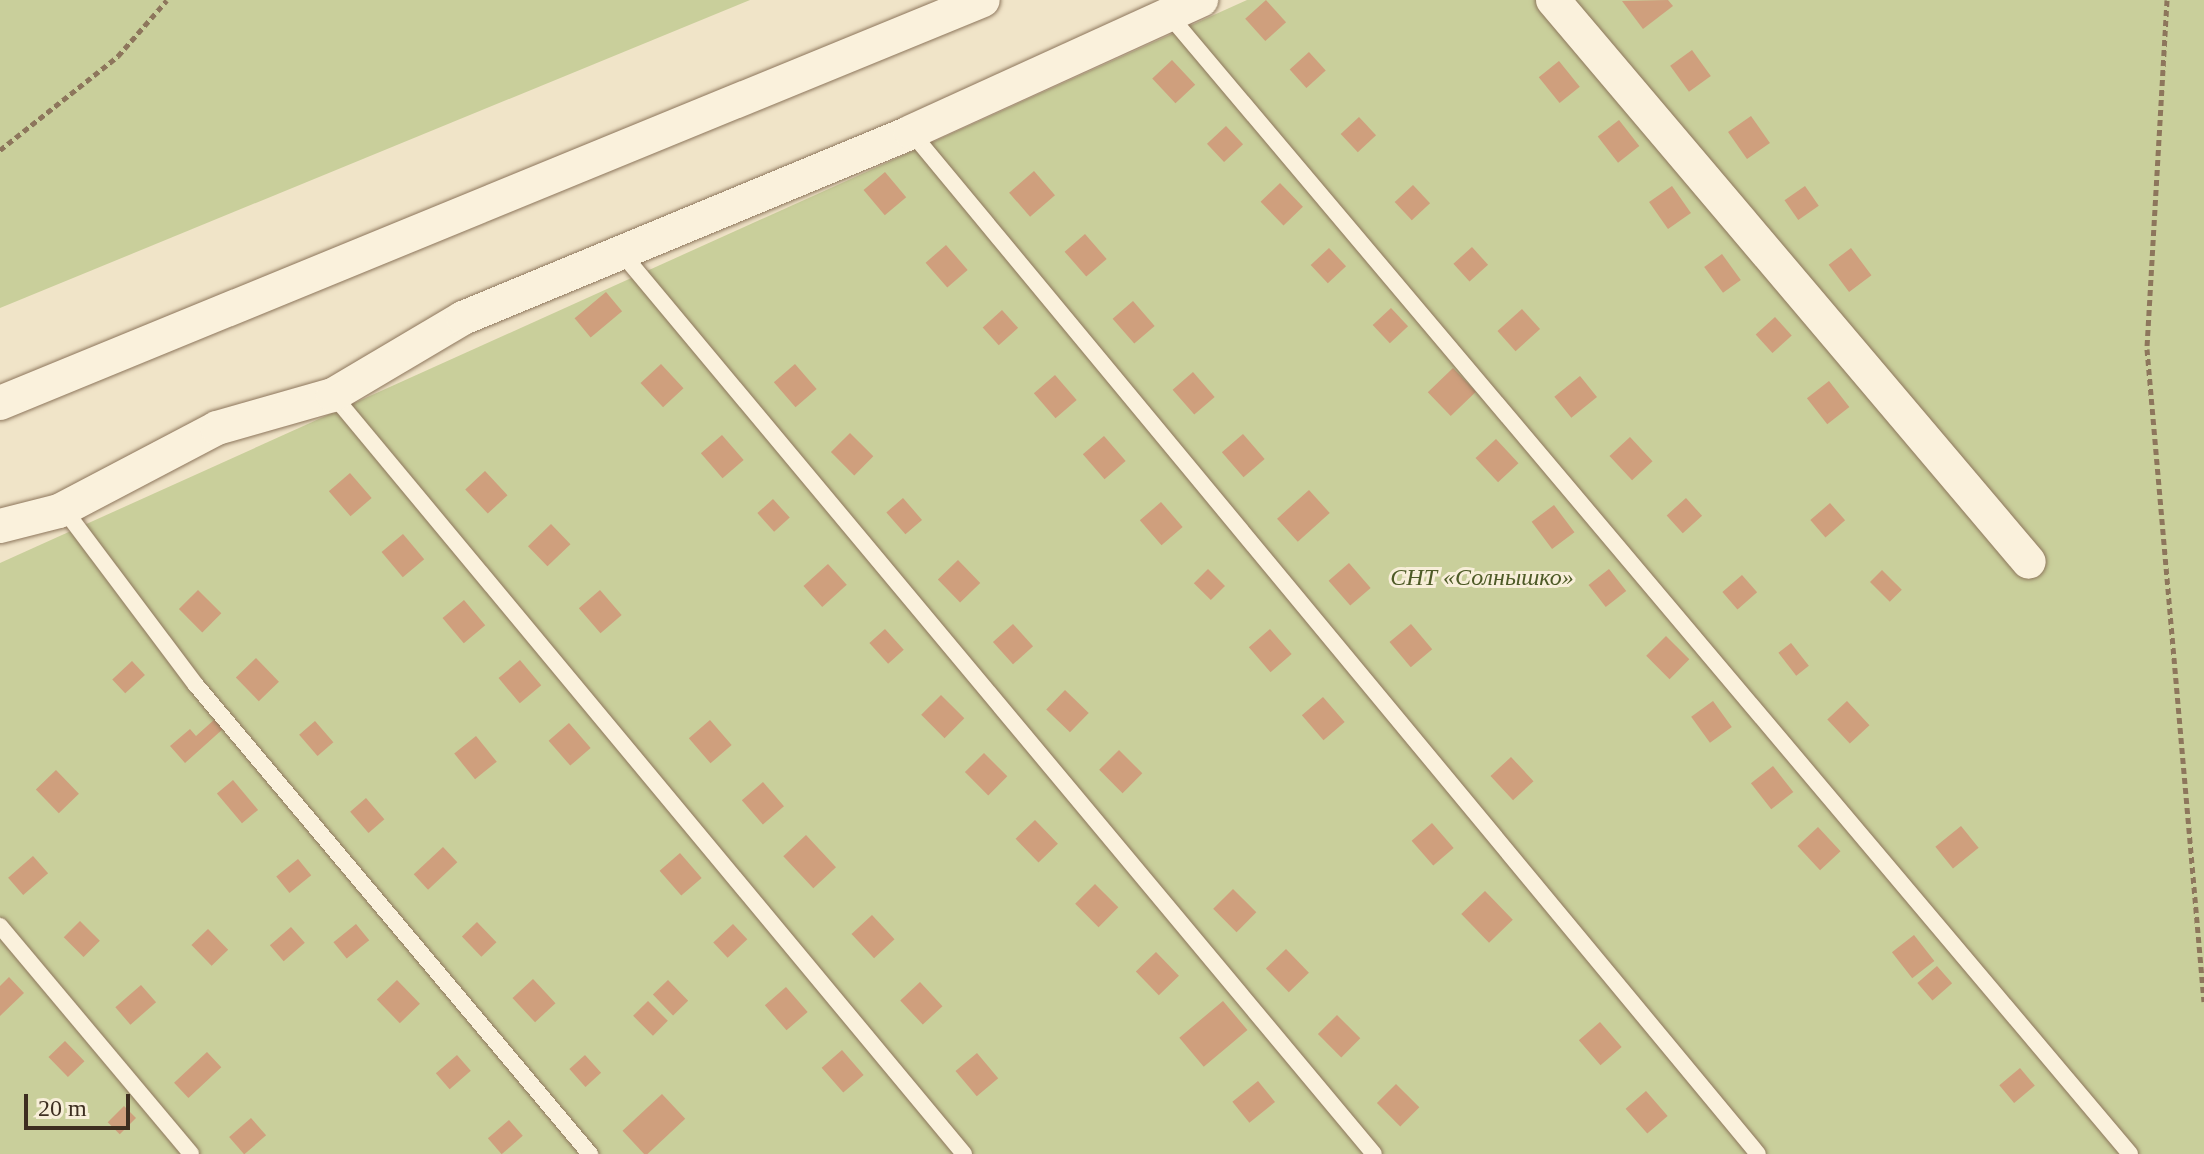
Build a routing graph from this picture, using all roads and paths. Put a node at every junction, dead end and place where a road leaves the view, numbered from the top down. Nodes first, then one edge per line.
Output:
1 (167, 0) edge
2 (983, 0) edge
3 (1201, 0) edge
4 (1553, 0) edge
5 (2167, 0) edge
6 (1169, 15) junction
7 (911, 132) junction
8 (0, 150) edge
9 (619, 250) junction
10 (333, 395) junction
11 (0, 403) edge
12 (63, 508) junction
13 (0, 526) edge
14 (2029, 562) dead end
15 (0, 926) edge
16 (2204, 1002) edge
17 (191, 1154) edge
18 (590, 1154) edge
19 (964, 1154) edge
20 (1374, 1154) edge
21 (1758, 1154) edge
22 (2130, 1154) edge

1 - 8 path
2 - 11 street
3 - 6 street
4 - 14 street
5 - 16 path
6 - 7 street
6 - 22 lane
7 - 9 street
7 - 21 lane
9 - 10 street
9 - 20 lane
10 - 12 street
10 - 19 lane
12 - 13 street
12 - 18 lane
15 - 17 lane

